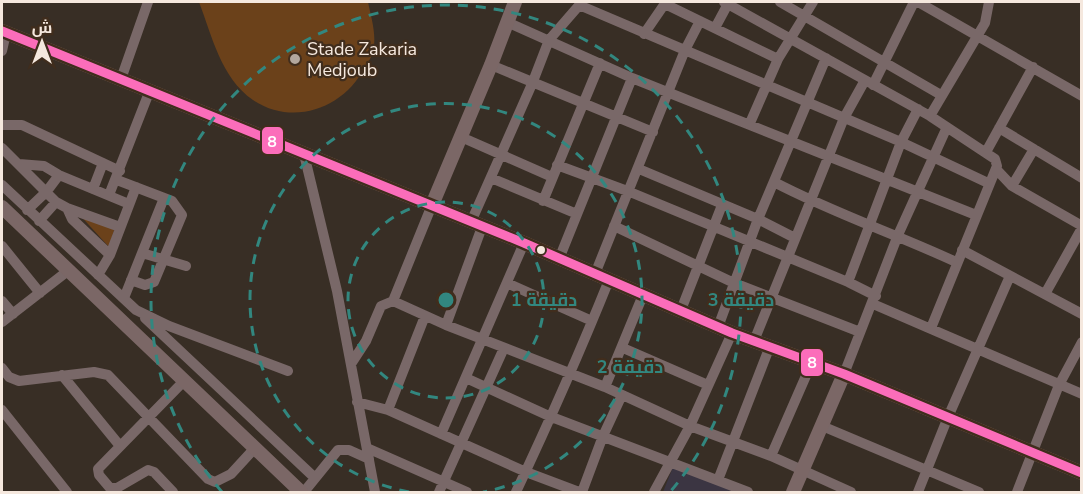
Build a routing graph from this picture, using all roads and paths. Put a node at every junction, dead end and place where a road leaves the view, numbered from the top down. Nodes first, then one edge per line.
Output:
1 (148, 2) edge
2 (515, 2) edge
3 (727, 2) edge
4 (780, 2) edge
5 (813, 2) edge
6 (916, 2) edge
7 (989, 2) edge
8 (581, 3) edge
9 (665, 3) edge
10 (744, 6) edge
11 (805, 14) junction
12 (700, 21) junction
13 (507, 22) junction
14 (715, 28) junction
15 (4, 32) edge
16 (644, 34) junction
17 (977, 35) junction
18 (790, 38) junction
19 (549, 40) junction
20 (686, 50) junction
21 (2, 51) edge
22 (826, 58) junction
23 (778, 59) junction
24 (886, 62) junction
25 (600, 63) junction
26 (491, 65) junction
27 (1033, 67) junction
28 (632, 78) junction
29 (122, 79) junction
30 (869, 83) junction
31 (532, 84) junction
32 (766, 84) junction
33 (150, 90) junction
34 (669, 91) junction
35 (941, 95) junction
36 (1082, 96) edge
37 (807, 102) junction
38 (582, 104) junction
39 (918, 109) junction
40 (930, 116) junction
41 (616, 117) junction
42 (844, 118) junction
43 (750, 123) junction
44 (2, 124) edge
45 (947, 127) junction
46 (999, 128) junction
47 (653, 132) junction
48 (461, 137) junction
49 (790, 141) junction
50 (901, 142) junction
51 (2, 148) edge
52 (1034, 149) junction
53 (986, 152) junction
54 (502, 153) junction
55 (304, 154) junction
56 (829, 155) junction
57 (931, 157) junction
58 (20, 164) junction
59 (104, 164) junction
60 (557, 165) junction
61 (639, 169) junction
62 (996, 169) junction
63 (119, 175) junction
64 (59, 176) junction
65 (552, 177) junction
66 (1081, 177) edge
67 (491, 178) junction
68 (591, 178) junction
69 (887, 178) junction
70 (774, 182) junction
71 (988, 183) junction
72 (2, 186) edge
73 (1012, 186) junction
74 (136, 187) junction
75 (93, 189) junction
76 (917, 190) junction
77 (47, 191) junction
78 (630, 192) junction
79 (109, 195) junction
80 (164, 198) junction
81 (543, 201) junction
82 (56, 202) junction
83 (811, 202) junction
84 (129, 204) junction
85 (432, 205) junction
86 (722, 205) junction
87 (2, 207) edge
88 (67, 208) junction
89 (27, 210) junction
90 (577, 214) junction
91 (976, 215) junction
92 (758, 219) junction
93 (39, 222) junction
94 (477, 224) junction
95 (870, 224) junction
96 (614, 226) junction
97 (120, 227) junction
98 (1082, 227) edge
99 (714, 228) junction
100 (898, 235) junction
101 (795, 238) junction
102 (524, 243) junction
103 (750, 243) junction
104 (2, 246) edge
105 (962, 250) junction
106 (142, 253) junction
107 (110, 255) junction
108 (559, 259) junction
109 (787, 259) junction
110 (164, 260) junction
111 (956, 262) junction
112 (186, 266) dead end
113 (698, 266) junction
114 (69, 270) junction
115 (595, 274) junction
116 (98, 275) junction
117 (1010, 276) junction
118 (131, 280) junction
119 (609, 280) junction
120 (848, 282) junction
121 (507, 283) junction
122 (734, 283) junction
123 (40, 293) junction
124 (1045, 294) junction
125 (643, 295) junction
126 (124, 298) junction
127 (773, 299) junction
128 (874, 300) junction
129 (2, 301) edge
130 (393, 301) junction
131 (136, 310) junction
132 (681, 310) junction
133 (12, 314) junction
134 (1082, 314) edge
135 (425, 316) junction
136 (592, 321) junction
137 (2, 322) edge
138 (446, 325) junction
139 (718, 327) junction
140 (931, 328) junction
141 (860, 332) junction
142 (732, 333) junction
143 (483, 338) junction
144 (754, 341) junction
145 (1082, 342) edge
146 (770, 346) junction
147 (504, 348) junction
148 (622, 348) junction
149 (979, 350) junction
150 (812, 362) junction
151 (351, 364) junction
152 (2, 368) edge
153 (288, 371) dead end
154 (571, 374) junction
155 (844, 374) junction
156 (62, 375) junction
157 (466, 378) junction
158 (184, 381) junction
159 (708, 385) junction
160 (1059, 385) junction
161 (488, 387) junction
162 (605, 387) junction
163 (1082, 394) edge
164 (622, 395) junction
165 (357, 402) junction
166 (2, 410) edge
167 (388, 410) junction
168 (549, 416) junction
169 (948, 417) junction
170 (149, 418) junction
171 (690, 426) junction
172 (822, 426) junction
173 (441, 434) junction
174 (603, 436) junction
175 (734, 441) junction
176 (461, 443) junction
177 (120, 446) junction
178 (254, 449) junction
179 (1032, 451) junction
180 (368, 454) junction
181 (771, 456) junction
182 (668, 463) junction
183 (927, 470) junction
184 (802, 471) junction
185 (526, 472) junction
186 (1082, 473) edge
187 (315, 478) junction
188 (718, 480) junction
189 (444, 481) junction
190 (67, 492) edge
191 (173, 492) edge
192 (302, 492) edge
193 (375, 492) edge
194 (439, 492) edge
195 (467, 492) edge
196 (516, 492) edge
197 (581, 492) edge
198 (654, 492) edge
199 (748, 492) edge
200 (793, 492) edge
201 (851, 492) edge
202 (918, 492) edge
203 (979, 492) edge
204 (1017, 492) edge

1 - 29 street
2 - 13 main road
3 - 10 street
3 - 14 street
4 - 11 street
5 - 11 street
6 - 17 street
6 - 24 street
7 - 17 street
8 - 16 street
8 - 19 street
9 - 12 street
9 - 16 street
10 - 18 street
11 - 18 street
11 - 24 street
12 - 14 street
12 - 20 street
13 - 19 street
13 - 26 main road
14 - 23 street
15 - 21 street
15 - 29 main road
16 - 20 street
17 - 27 street
17 - 35 street
18 - 22 street
18 - 23 street
19 - 25 street
19 - 31 street
20 - 32 street
20 - 34 street
22 - 30 street
22 - 37 street
23 - 32 street
24 - 30 street
24 - 35 street
25 - 28 street
25 - 38 street
26 - 31 street
26 - 48 main road
27 - 36 street
27 - 46 street
28 - 34 street
28 - 41 street
29 - 33 main road
30 - 39 street
30 - 42 street
31 - 38 street
31 - 54 street
32 - 37 street
32 - 43 street
33 - 55 main road
33 - 63 street
34 - 43 street
34 - 47 street
35 - 40 street
37 - 42 street
37 - 49 street
38 - 41 street
38 - 60 street
39 - 40 street
39 - 50 street
40 - 45 street
41 - 47 street
41 - 68 street
42 - 50 street
42 - 56 street
43 - 49 street
44 - 59 street
45 - 53 street
45 - 57 street
46 - 52 street
46 - 53 street
47 - 61 street
48 - 54 street
48 - 85 main road
49 - 56 street
49 - 70 street
50 - 57 street
50 - 69 street
51 - 58 street
52 - 66 street
52 - 73 street
53 - 62 street
54 - 65 street
54 - 67 street
55 - 85 main road
55 - 151 street
56 - 69 street
56 - 83 street
57 - 71 street
57 - 76 street
58 - 64 street
58 - 77 street
59 - 63 street
59 - 75 street
60 - 65 street
60 - 68 street
61 - 78 street
61 - 86 street
62 - 71 street
62 - 73 street
63 - 74 street
63 - 79 street
64 - 75 street
64 - 77 street
65 - 81 street
67 - 81 street
67 - 94 street
68 - 78 street
68 - 90 street
69 - 76 street
69 - 95 street
70 - 83 street
70 - 92 street
71 - 91 street
72 - 89 street
73 - 98 street
74 - 80 street
74 - 84 street
75 - 79 street
76 - 91 street
76 - 100 street
77 - 82 street
77 - 89 street
78 - 96 street
78 - 99 street
79 - 84 street
80 - 106 street
80 - 110 street
81 - 90 street
82 - 88 street
82 - 93 street
83 - 95 street
83 - 101 street
84 - 97 street
85 - 94 main road
85 - 130 street
86 - 92 street
86 - 99 street
87 - 114 main road
88 - 97 street
88 - 107 street
89 - 93 street
90 - 108 street
91 - 105 street
92 - 101 street
92 - 103 street
93 - 116 street
94 - 102 main road
94 - 138 street
95 - 100 street
95 - 120 street
96 - 113 street
96 - 115 street
97 - 107 street
98 - 124 street
99 - 103 street
99 - 113 street
100 - 111 street
100 - 128 street
101 - 109 street
102 - 108 main road
102 - 121 street
103 - 109 street
103 - 122 street
104 - 123 street
105 - 111 street
105 - 117 street
106 - 110 street
106 - 118 street
107 - 116 street
108 - 115 main road
109 - 120 street
109 - 127 street
110 - 112 street
110 - 118 street
111 - 140 street
113 - 122 street
113 - 132 street
114 - 123 street
114 - 158 main road
115 - 119 main road
116 - 126 street
117 - 124 street
117 - 149 street
118 - 126 street
119 - 125 main road
119 - 136 street
120 - 128 street
121 - 136 street
121 - 143 street
122 - 127 street
122 - 139 street
123 - 133 street
124 - 134 street
125 - 132 main road
125 - 148 street
126 - 131 street
127 - 141 street
127 - 144 street
128 - 140 street
128 - 141 street
129 - 133 street
130 - 135 street
130 - 151 street
131 - 153 street
131 - 187 street
132 - 139 main road
133 - 137 street
135 - 138 street
135 - 167 street
136 - 154 street
138 - 143 street
139 - 142 main road
140 - 149 street
141 - 155 street
142 - 144 main road
142 - 159 street
143 - 147 street
143 - 157 street
144 - 146 main road
145 - 160 street
146 - 150 main road
146 - 175 street
147 - 154 street
147 - 161 street
148 - 159 street
148 - 162 street
149 - 160 street
149 - 169 street
150 - 155 main road
150 - 181 street
151 - 165 street
152 - 156 street
154 - 162 street
154 - 168 street
155 - 169 main road
155 - 172 main road
156 - 170 street
156 - 177 street
157 - 161 street
157 - 173 street
158 - 170 street
158 - 178 main road
159 - 171 street
160 - 163 street
160 - 179 street
161 - 168 street
161 - 176 street
162 - 164 street
164 - 171 street
164 - 174 street
165 - 167 street
165 - 180 street
166 - 190 street
167 - 173 street
168 - 174 street
168 - 185 street
169 - 179 main road
169 - 183 street
170 - 177 street
170 - 178 street
171 - 175 street
171 - 182 street
172 - 183 street
172 - 184 main road
173 - 176 street
174 - 182 street
174 - 197 street
175 - 181 street
175 - 188 street
176 - 185 street
176 - 189 street
177 - 191 street
178 - 192 main road
179 - 186 main road
179 - 204 street
180 - 187 street
180 - 189 street
180 - 193 street
181 - 184 street
182 - 188 street
182 - 198 street
183 - 202 street
183 - 203 street
184 - 200 main road
184 - 201 street
185 - 196 street
185 - 197 street
187 - 192 street
188 - 199 street
189 - 194 street
189 - 195 street

